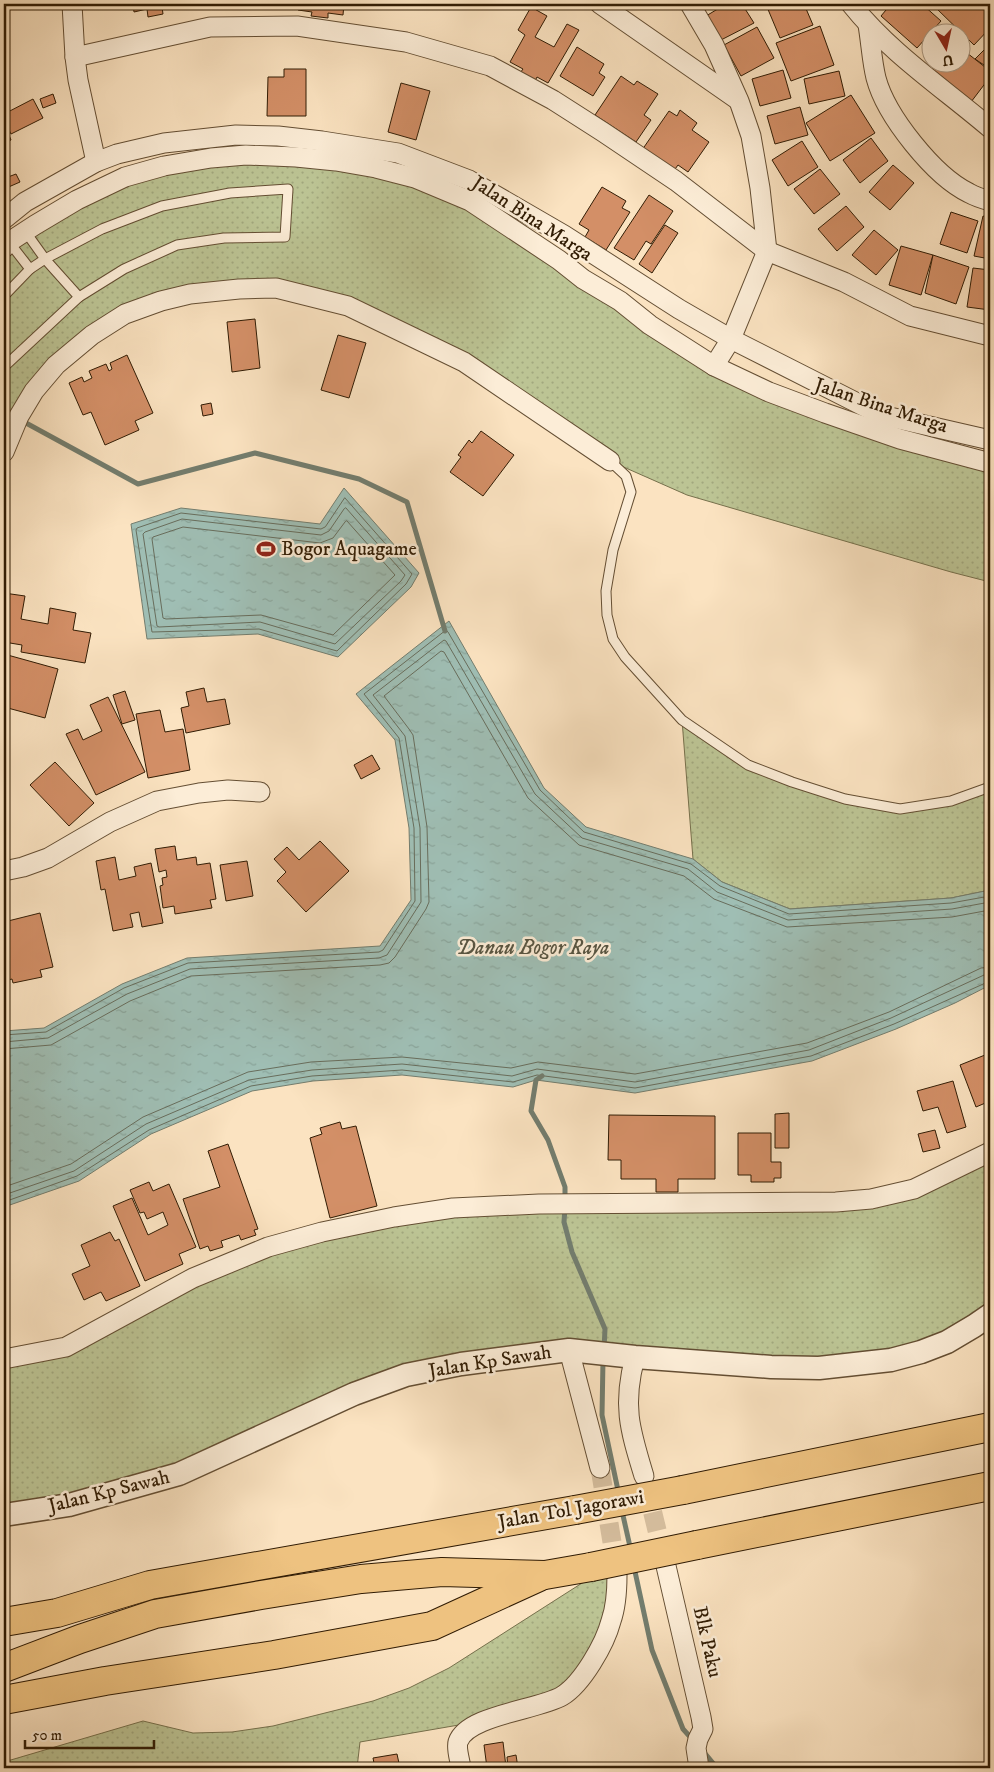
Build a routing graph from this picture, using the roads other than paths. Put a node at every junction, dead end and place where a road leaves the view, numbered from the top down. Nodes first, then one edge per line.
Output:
1 (72, 4) edge
2 (600, 4) edge
3 (690, 4) edge
4 (851, 4) edge
5 (868, 25) junction
6 (75, 57) junction
7 (739, 100) junction
8 (990, 128) edge
9 (96, 162) junction
10 (990, 202) edge
11 (4, 219) edge
12 (25, 231) junction
13 (6, 242) edge
14 (767, 251) junction
15 (45, 259) junction
16 (30, 269) junction
17 (4, 296) edge
18 (79, 298) junction
19 (990, 336) edge
20 (732, 339) junction
21 (4, 366) edge
22 (714, 366) junction
23 (990, 440) edge
24 (4, 452) edge
25 (610, 461) joint
26 (990, 463) edge
27 (990, 787) edge
28 (260, 792) dead end
29 (4, 871) edge
30 (990, 1152) edge
31 (990, 1315) edge
32 (573, 1350) junction
33 (629, 1356) junction
34 (4, 1359) edge
35 (990, 1427) edge
36 (600, 1468) tunnel mouth
37 (644, 1476) tunnel mouth
38 (990, 1486) edge
39 (4, 1515) edge
40 (666, 1566) tunnel mouth
41 (544, 1575) junction
42 (617, 1575) tunnel mouth
43 (150, 1585) junction
44 (4, 1606) edge
45 (4, 1622) edge
46 (4, 1668) edge
47 (4, 1700) edge
48 (461, 1768) edge
49 (700, 1768) edge

1 - 6 street
2 - 7 street
3 - 7 street
4 - 5 street
5 - 8 street
5 - 10 street
6 - 9 street
6 - 14 street
7 - 14 street
9 - 11 street, Jalan Bina Marga
9 - 20 street, Jalan Bina Marga
12 - 13 street, Jalan Bina Marga
12 - 15 lane
12 - 22 street, Jalan Bina Marga
13 - 16 lane
14 - 19 street
14 - 20 street
15 - 16 lane
15 - 18 lane
15 - 18 lane
16 - 17 lane
18 - 21 lane
20 - 22 street
20 - 23 street, Jalan Bina Marga
22 - 26 street, Jalan Bina Marga
24 - 25 street
25 - 27 lane
28 - 29 street
30 - 34 street
31 - 33 street, Jalan Kp Sawah
32 - 33 street, Jalan Kp Sawah
32 - 36 street
32 - 39 street, Jalan Kp Sawah
33 - 37 street
35 - 43 highway, Jalan Tol Jagorawi, bridge
38 - 41 highway, bridge
40 - 49 street, Blk Paku
41 - 46 highway
41 - 47 highway
42 - 48 street
43 - 44 highway
43 - 45 highway

